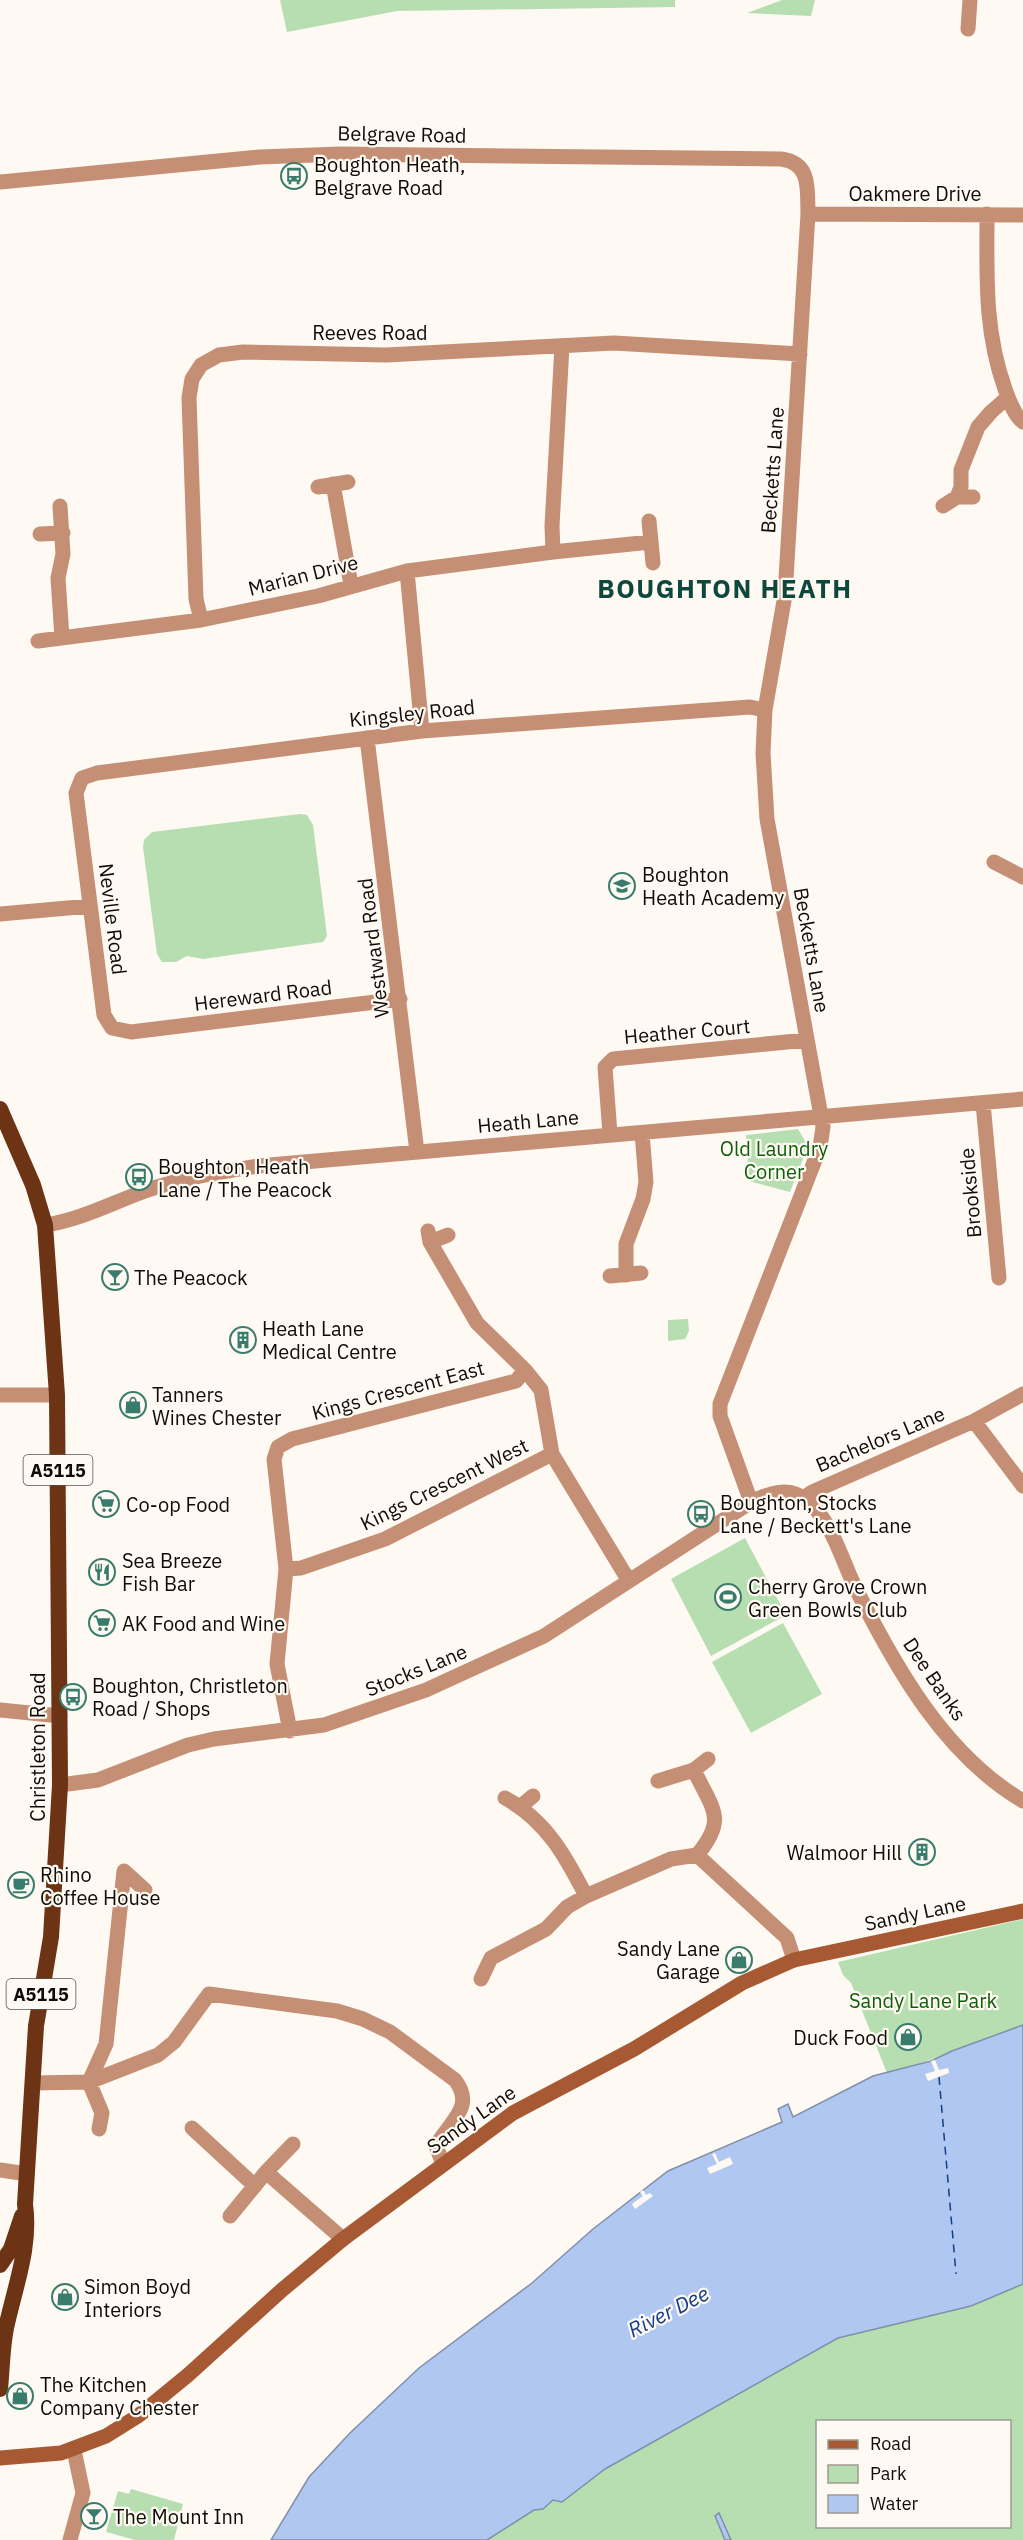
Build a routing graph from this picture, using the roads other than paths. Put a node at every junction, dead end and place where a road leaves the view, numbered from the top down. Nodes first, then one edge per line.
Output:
1 (970, 0) edge
2 (968, 28) dead end
3 (802, 168) joint
4 (0, 182) edge
5 (808, 214) junction
6 (987, 214) junction
7 (1023, 215) edge
8 (562, 346) junction
9 (800, 354) junction
10 (1008, 397) junction
11 (1023, 422) edge
12 (333, 484) dead end
13 (60, 506) dead end
14 (943, 506) dead end
15 (649, 521) dead end
16 (63, 533) junction
17 (40, 534) dead end
18 (651, 542) junction
19 (553, 552) junction
20 (653, 563) dead end
21 (407, 571) junction
22 (351, 585) junction
23 (201, 620) junction
24 (62, 638) junction
25 (38, 640) dead end
26 (765, 710) junction
27 (422, 731) junction
28 (367, 738) junction
29 (76, 794) joint
30 (994, 862) dead end
31 (1023, 877) edge
32 (90, 906) junction
33 (0, 914) edge
34 (400, 999) junction
35 (131, 1032) joint
36 (807, 1040) junction
37 (1023, 1100) edge
38 (983, 1103) junction
39 (0, 1109) edge
40 (823, 1115) junction
41 (642, 1133) junction
42 (610, 1134) junction
43 (417, 1152) junction
44 (45, 1225) junction
45 (448, 1235) dead end
46 (625, 1275) dead end
47 (999, 1278) dead end
48 (525, 1370) junction
49 (1023, 1394) edge
50 (0, 1395) edge
51 (57, 1395) junction
52 (974, 1421) junction
53 (552, 1454) junction
54 (1023, 1486) edge
55 (804, 1498) junction
56 (751, 1502) junction
57 (286, 1569) junction
58 (629, 1581) junction
59 (0, 1710) edge
60 (60, 1716) junction
61 (290, 1731) junction
62 (708, 1759) dead end
63 (694, 1770) junction
64 (658, 1781) dead end
65 (60, 1785) junction
66 (505, 1798) dead end
67 (1023, 1801) edge
68 (697, 1855) junction
69 (145, 1890) dead end
70 (586, 1896) junction
71 (1023, 1911) edge
72 (794, 1960) junction
73 (481, 1979) dead end
74 (89, 2082) junction
75 (33, 2083) junction
76 (192, 2128) dead end
77 (99, 2129) dead end
78 (293, 2144) dead end
79 (443, 2164) junction
80 (0, 2170) edge
81 (266, 2172) junction
82 (27, 2174) junction
83 (255, 2186) junction
84 (25, 2204) junction
85 (230, 2216) dead end
86 (343, 2239) junction
87 (0, 2265) edge
88 (0, 2304) edge
89 (6, 2329) junction
90 (0, 2389) edge
91 (74, 2450) junction
92 (0, 2458) edge
93 (70, 2540) edge

1 - 2 street
3 - 4 street, Belgrave Road
3 - 5 street, Becketts Lane
5 - 6 street, Oakmere Drive
5 - 9 street, Becketts Lane
6 - 7 street, Oakmere Drive
6 - 10 street
8 - 9 street, Reeves Road
8 - 19 street
8 - 23 street, Reeves Road
9 - 26 street, Becketts Lane
10 - 11 street
10 - 14 street
12 - 22 street
13 - 16 street
15 - 18 street
16 - 17 street
16 - 24 street
18 - 19 street, Marian Drive
18 - 20 street
19 - 21 street, Marian Drive
21 - 22 street, Marian Drive
21 - 27 street
22 - 23 street, Marian Drive
23 - 24 street, Marian Drive
24 - 25 street, Marian Drive
26 - 27 street, Kingsley Road
26 - 36 street, Becketts Lane
27 - 28 street, Kingsley Road
28 - 29 street, Kingsley Road
28 - 34 street, Westward Road
29 - 32 street, Neville Road
30 - 31 street
32 - 33 street
32 - 35 street, Neville Road
34 - 35 street, Hereward Road
34 - 43 street, Westward Road
36 - 40 street, Becketts Lane
36 - 42 street, Heather Court
37 - 38 street, Heath Lane
38 - 40 street, Heath Lane
38 - 47 street, Brookside
39 - 44 highway, Christleton Road / A5115
40 - 41 street, Heath Lane
40 - 56 street, Becketts Lane
41 - 42 street, Heath Lane
41 - 46 street
42 - 43 street, Heath Lane
43 - 44 street, Heath Lane
44 - 51 highway, Christleton Road / A5115
45 - 48 street
48 - 53 street
48 - 57 street, Kings Crescent East
49 - 52 street, Bachelors Lane
50 - 51 street
51 - 60 highway, Christleton Road / A5115
52 - 54 street
52 - 55 street, Bachelors Lane
53 - 57 street, Kings Crescent West
53 - 58 street
55 - 56 street, Bachelors Lane
55 - 67 street, Dee Banks
56 - 58 street, Stocks Lane
57 - 61 street
58 - 61 street, Stocks Lane
59 - 60 street
60 - 65 highway, Christleton Road / A5115
61 - 65 street, Stocks Lane
62 - 63 street
63 - 64 street
63 - 68 street
65 - 75 highway, Christleton Road / A5115
66 - 70 street
68 - 70 street
68 - 72 street
69 - 74 street
70 - 73 street
71 - 72 main road, Sandy Lane
72 - 79 main road, Sandy Lane
74 - 75 street
74 - 77 street
74 - 79 street
75 - 82 highway, Christleton Road / A5115
76 - 83 street
78 - 81 street
79 - 86 main road, Sandy Lane
80 - 82 street
81 - 83 street
81 - 86 street
82 - 84 highway, Christleton Road / A5115
83 - 85 street
84 - 87 highway, A5115
84 - 89 highway, Christleton Road / A5115
86 - 91 main road, Sandy Lane
88 - 89 highway
89 - 90 highway, Christleton Road
91 - 92 main road, Sandy Lane
91 - 93 street

